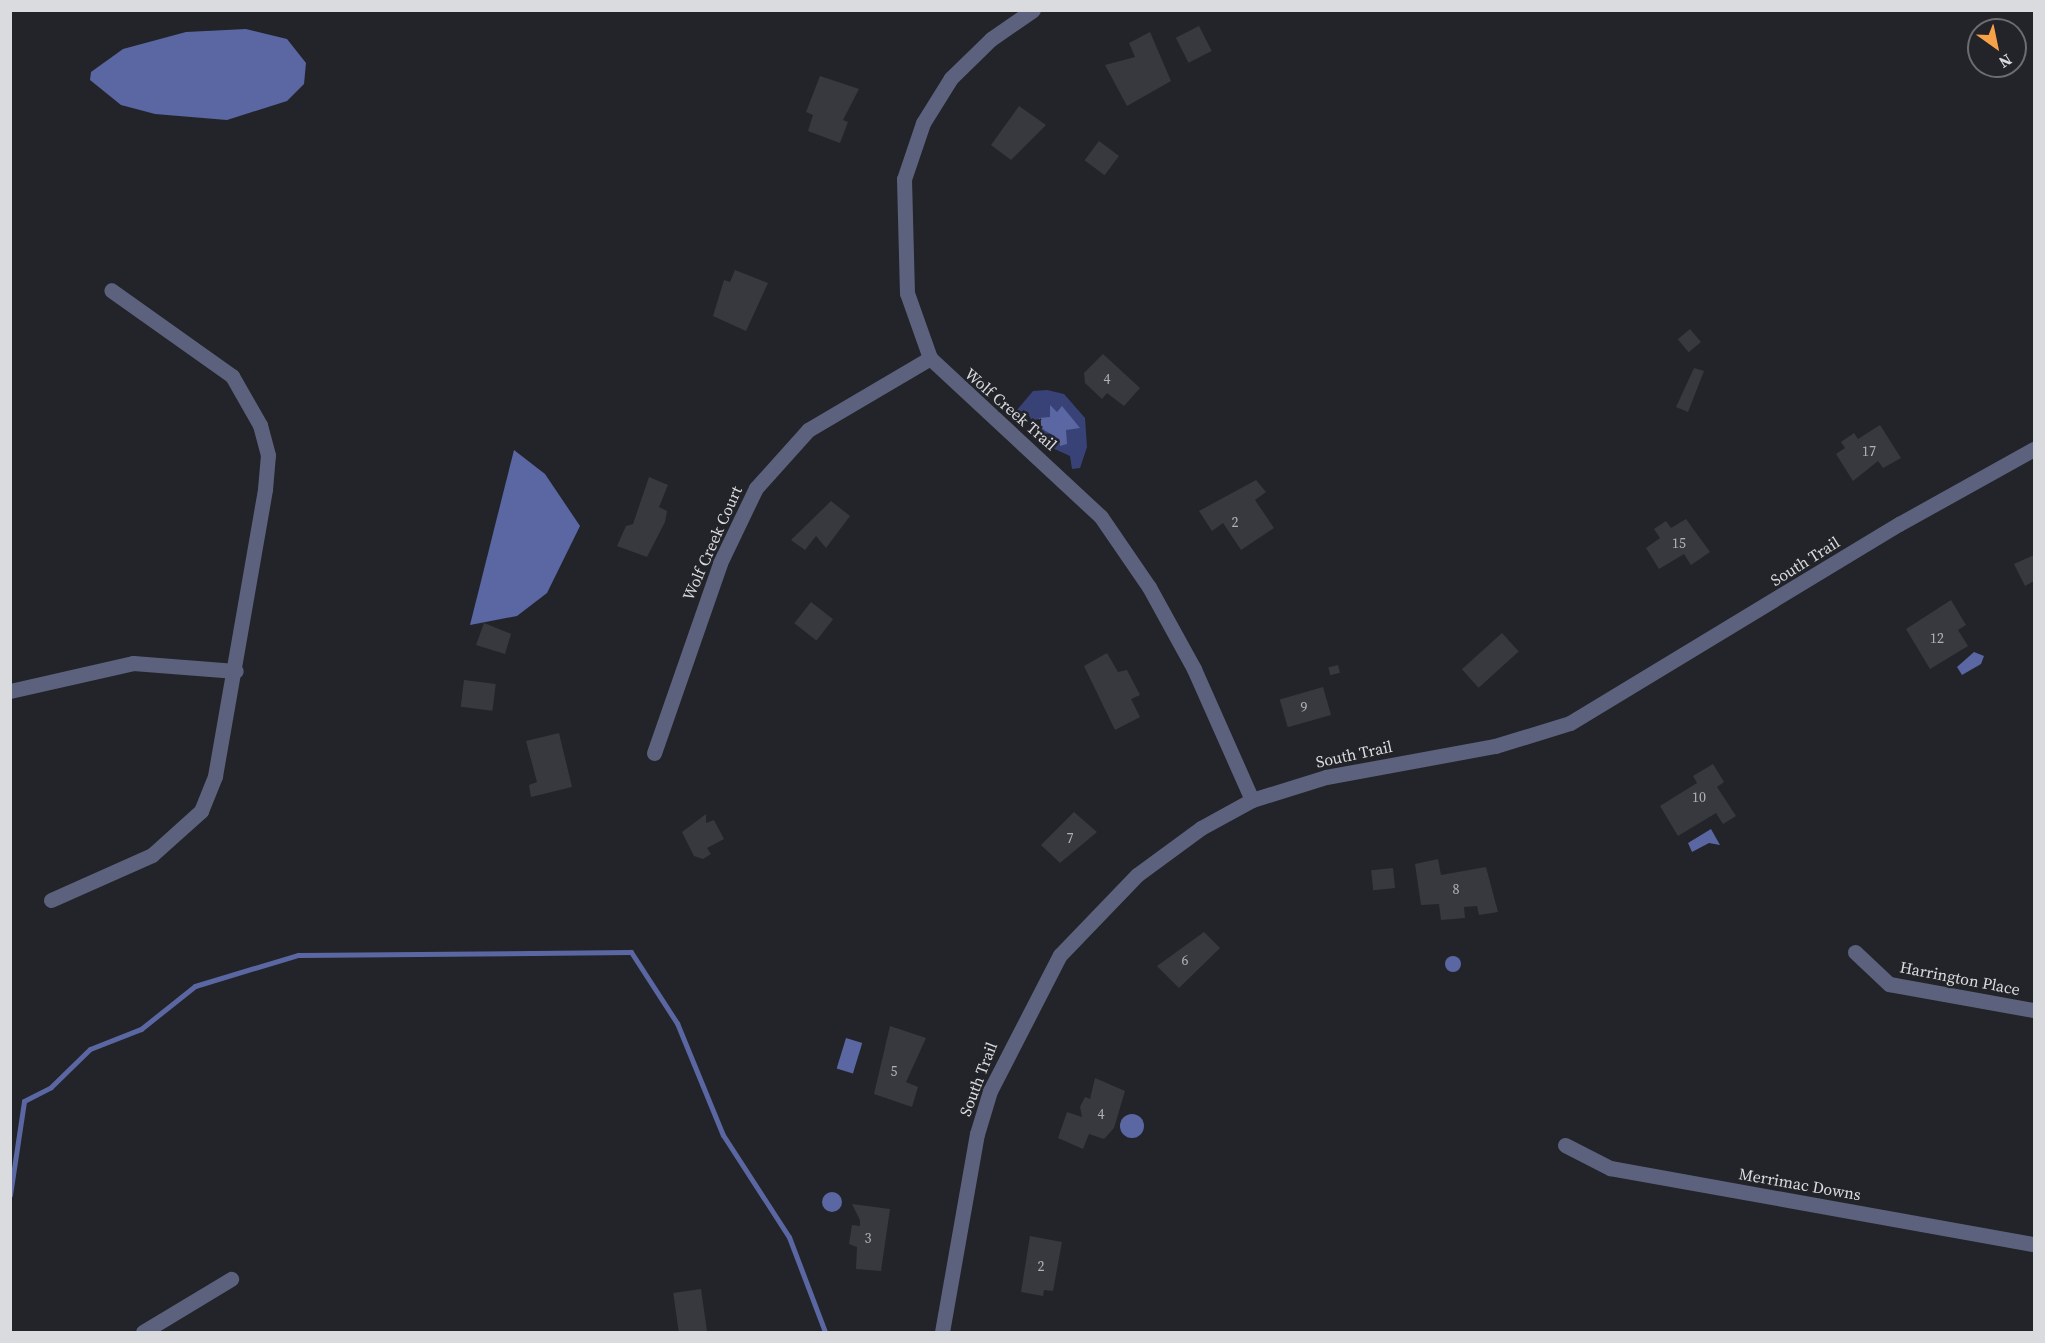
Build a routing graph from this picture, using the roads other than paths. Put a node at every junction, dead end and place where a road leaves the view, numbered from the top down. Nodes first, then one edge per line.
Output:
1 (1034, 10) edge
2 (111, 290) dead end
3 (930, 358) junction
4 (2034, 449) edge
5 (236, 671) junction
6 (10, 691) edge
7 (654, 753) dead end
8 (1252, 800) junction
9 (51, 900) dead end
10 (1855, 952) dead end
11 (2034, 1010) edge
12 (1565, 1145) dead end
13 (2034, 1244) edge
14 (231, 1279) dead end
15 (143, 1332) edge
16 (942, 1332) edge

1 - 3 street, Wolf Creek Trail
2 - 5 street
3 - 7 street, Wolf Creek Court
3 - 8 street, Wolf Creek Trail
4 - 8 street, South Trail
5 - 6 street
5 - 9 street
8 - 16 street, South Trail
10 - 11 street, Harrington Place
12 - 13 street, Merrimac Downs
14 - 15 street

